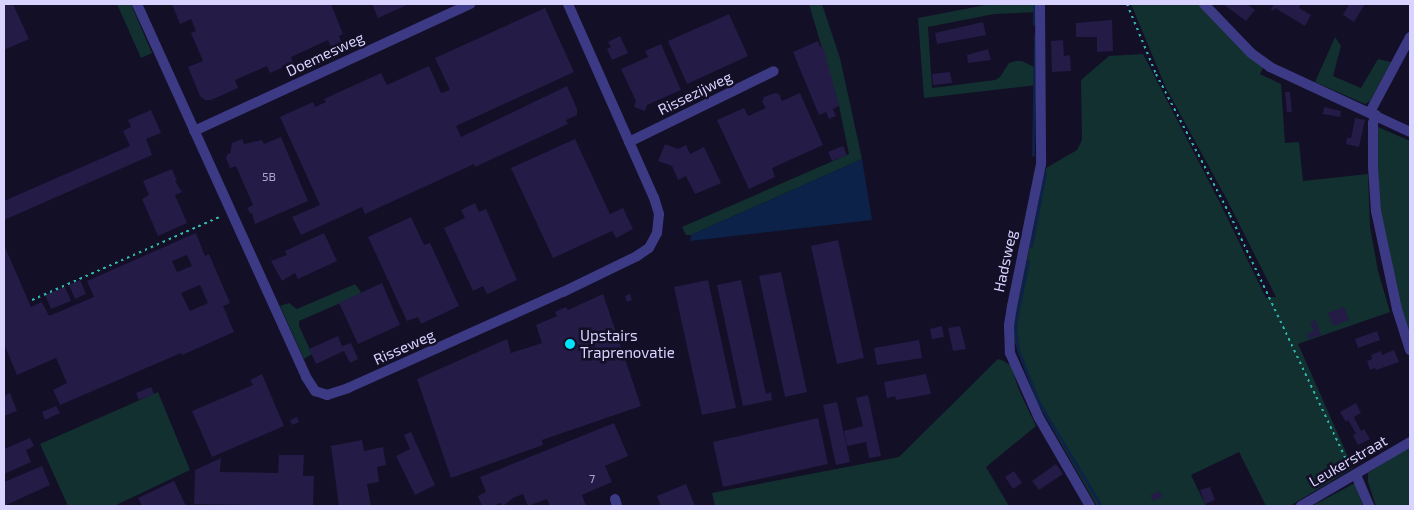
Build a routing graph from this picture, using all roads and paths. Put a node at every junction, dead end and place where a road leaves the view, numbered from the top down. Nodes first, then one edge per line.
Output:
1 (137, 4) edge
2 (470, 4) edge
3 (568, 4) edge
4 (1040, 4) edge
5 (1127, 4) edge
6 (1204, 4) edge
7 (1410, 37) edge
8 (774, 71) dead end
9 (1373, 114) junction
10 (194, 131) junction
11 (1410, 132) edge
12 (629, 142) junction
13 (232, 212) junction
14 (32, 300) dead end
15 (1410, 350) edge
16 (1410, 442) edge
17 (1356, 475) junction
18 (1090, 506) edge
19 (1301, 506) edge
20 (1369, 506) edge

1 - 10 street, Risseweg
2 - 10 street, Doemesweg
3 - 12 street, Risseweg
4 - 18 street, Hadsweg
5 - 17 path
6 - 9 street
7 - 9 street
8 - 12 street, Rissezijweg
9 - 11 street
9 - 15 street
10 - 13 street, Risseweg
12 - 13 street, Risseweg
13 - 14 path
16 - 17 street, Leukerstraat
17 - 19 street, Leukerstraat
17 - 20 street

